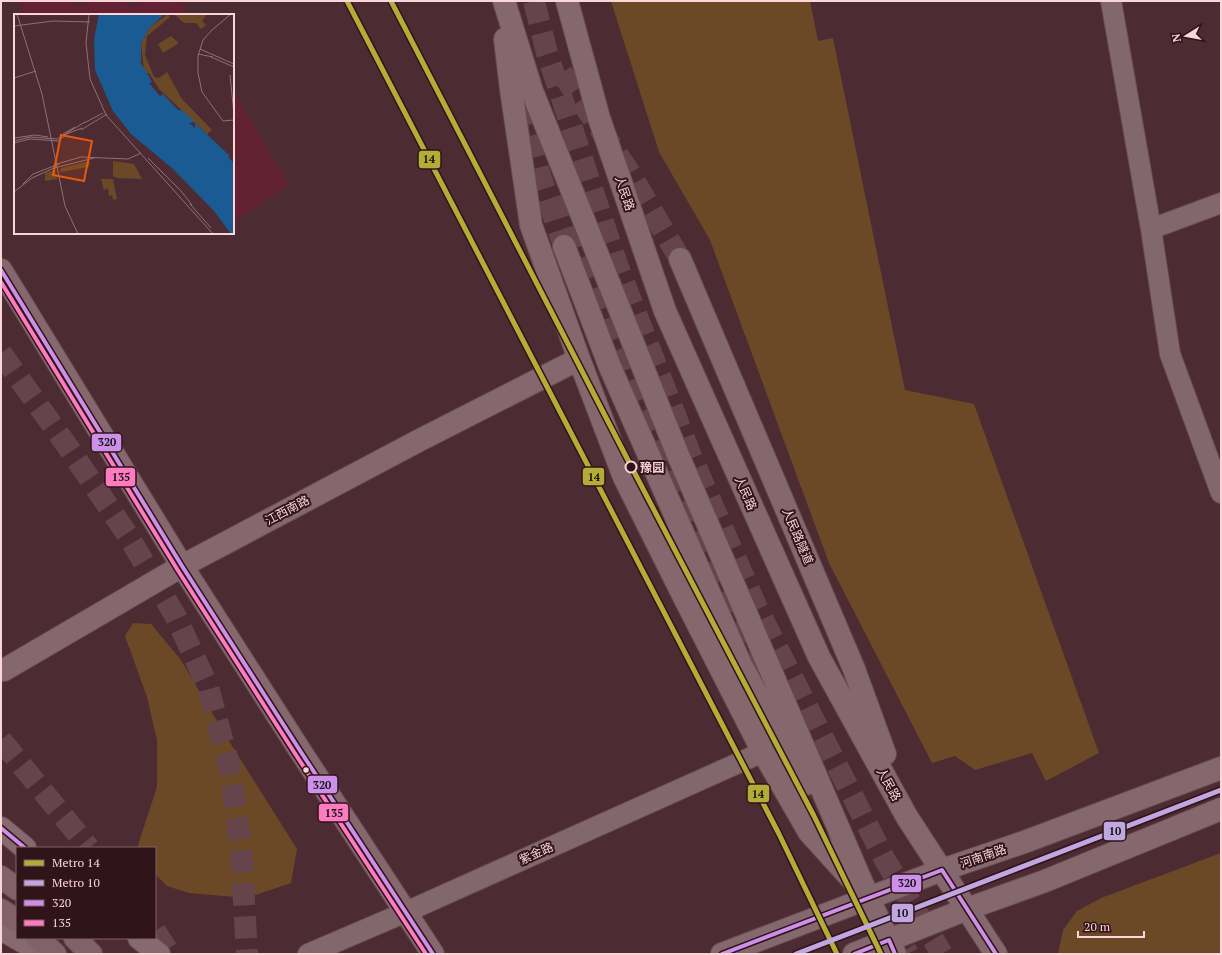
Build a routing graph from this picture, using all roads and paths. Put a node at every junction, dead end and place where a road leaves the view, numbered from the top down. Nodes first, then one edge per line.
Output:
1 (503, 1) edge
2 (567, 1) edge
3 (1112, 1) edge
4 (1221, 203) edge
5 (1151, 230) junction
6 (564, 246) tunnel mouth
7 (680, 259) tunnel mouth
8 (1, 270) edge
9 (579, 359) junction
10 (1221, 493) edge
11 (182, 566) junction
12 (1, 670) edge
13 (763, 752) junction
14 (1221, 768) edge
15 (1221, 809) edge
16 (908, 817) junction
17 (1, 828) edge
18 (24, 847) edge
19 (942, 870) junction
20 (1, 876) edge
21 (16, 888) edge
22 (870, 899) junction
23 (967, 909) junction
24 (1, 910) edge
25 (406, 912) junction
26 (16, 920) edge
27 (1, 930) edge
28 (16, 938) edge
29 (17, 939) edge
30 (38, 939) edge
31 (76, 939) edge
32 (140, 939) edge
33 (892, 947) edge
34 (25, 954) edge
35 (44, 954) edge
36 (55, 954) edge
37 (90, 954) edge
38 (159, 954) edge
39 (308, 954) edge
40 (433, 954) edge
41 (722, 954) edge
42 (854, 954) edge
43 (996, 954) edge

1 - 9 main road
1 - 22 main road
2 - 16 main road, 人民路
3 - 5 street
4 - 5 street
5 - 10 street
6 - 22 main road
7 - 16 main road, 人民路隧道
8 - 11 main road
9 - 11 main road, 江西南路
9 - 13 main road
11 - 12 main road, 江西南路
11 - 25 main road
13 - 22 main road
13 - 25 street, 紫金路
14 - 19 main road, 河南南路
15 - 23 main road
16 - 19 main road, 人民路
17 - 18 main road
19 - 22 main road, 河南南路
19 - 23 main road, 人民路
20 - 21 highway
22 - 33 main road
22 - 41 main road, 河南南路
23 - 33 main road
23 - 43 main road, 人民路
24 - 26 highway
25 - 39 street, 紫金路
25 - 40 main road
27 - 28 main road
27 - 34 main road
29 - 35 main road
30 - 36 highway
31 - 37 highway
32 - 38 main road
33 - 42 main road

